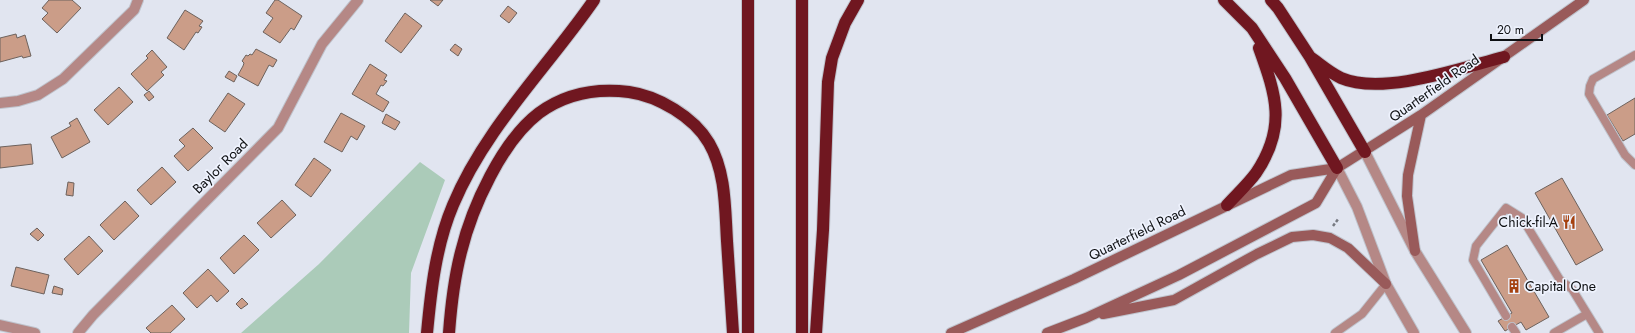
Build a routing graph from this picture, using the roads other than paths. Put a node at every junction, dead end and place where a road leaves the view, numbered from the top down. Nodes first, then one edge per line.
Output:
1 (138, 0) edge
2 (358, 0) edge
3 (594, 0) edge
4 (748, 0) edge
5 (802, 0) edge
6 (858, 0) edge
7 (1224, 0) edge
8 (1271, 0) edge
9 (1584, 0) edge
10 (1252, 28) junction
11 (1635, 55) edge
12 (1310, 57) junction
13 (1504, 57) junction
14 (0, 103) edge
15 (1421, 115) junction
16 (1365, 152) junction
17 (1635, 165) edge
18 (1337, 168) junction
19 (1227, 204) junction
20 (1415, 251) junction
21 (1386, 284) junction
22 (1587, 314) junction
23 (1506, 316) dead end
24 (1086, 318) junction
25 (0, 325) edge
26 (35, 333) edge
27 (78, 333) edge
28 (427, 333) edge
29 (449, 333) edge
30 (733, 333) edge
31 (748, 333) edge
32 (802, 333) edge
33 (816, 333) edge
34 (951, 333) edge
35 (1047, 333) edge
36 (1335, 333) edge
37 (1414, 333) edge
38 (1466, 333) edge
39 (1554, 333) edge
40 (1599, 333) edge

1 - 14 street
2 - 27 street, Baylor Road
3 - 28 highway
4 - 31 highway
5 - 32 highway
6 - 33 highway
7 - 10 highway
8 - 12 highway
9 - 13 main road, Quarterfield Road
10 - 18 highway
10 - 19 highway
11 - 17 lane
12 - 13 highway
12 - 16 highway
13 - 15 main road, Quarterfield Road
15 - 16 main road, Quarterfield Road
15 - 20 main road
16 - 18 main road, Quarterfield Road
16 - 20 street
18 - 19 main road, Quarterfield Road
18 - 21 street
18 - 24 main road, Quarterfield Road
19 - 34 main road, Quarterfield Road
20 - 38 street
21 - 24 main road
21 - 36 lane
21 - 37 street
22 - 23 lane
22 - 39 lane
22 - 40 lane
24 - 35 main road, Quarterfield Road
25 - 26 street
29 - 30 highway

